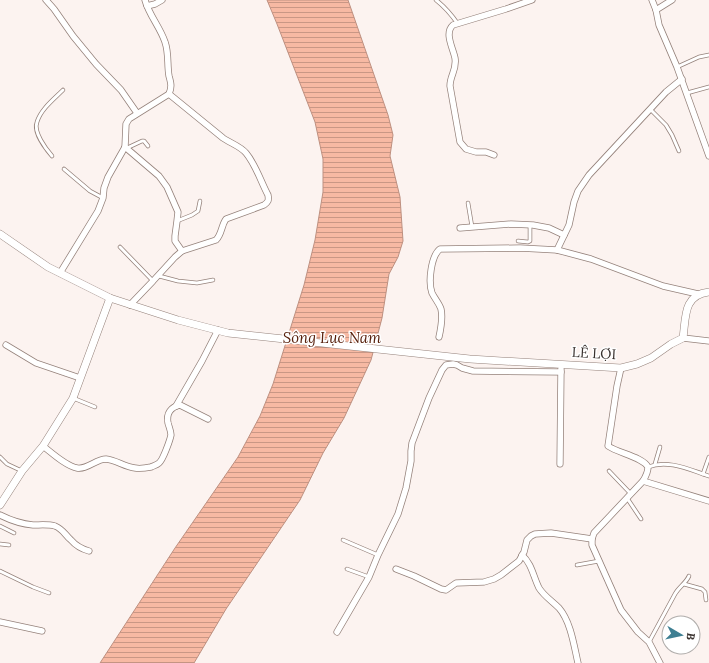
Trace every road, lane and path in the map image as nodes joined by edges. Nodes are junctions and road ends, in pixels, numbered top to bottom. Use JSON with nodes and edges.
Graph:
{"nodes":[{"id":1,"x":46,"y":0,"type":"edge"},
{"id":2,"x":145,"y":0,"type":"edge"},
{"id":3,"x":162,"y":0,"type":"edge"},
{"id":4,"x":436,"y":0,"type":"edge"},
{"id":5,"x":532,"y":0,"type":"edge"},
{"id":6,"x":652,"y":0,"type":"edge"},
{"id":7,"x":672,"y":0,"type":"edge"},
{"id":8,"x":146,"y":6,"type":"junction"},
{"id":9,"x":656,"y":10,"type":"junction"},
{"id":10,"x":458,"y":24,"type":"junction"},
{"id":11,"x":709,"y":55,"type":"edge"},
{"id":12,"x":677,"y":67,"type":"junction"},
{"id":13,"x":682,"y":79,"type":"junction"},
{"id":14,"x":709,"y":88,"type":"edge"},
{"id":15,"x":63,"y":90,"type":"dead end"},
{"id":16,"x":687,"y":93,"type":"junction"},
{"id":17,"x":169,"y":94,"type":"junction"},
{"id":18,"x":650,"y":109,"type":"junction"},
{"id":19,"x":136,"y":113,"type":"junction"},
{"id":20,"x":148,"y":146,"type":"dead end"},
{"id":21,"x":126,"y":147,"type":"junction"},
{"id":22,"x":679,"y":151,"type":"dead end"},
{"id":23,"x":494,"y":155,"type":"dead end"},
{"id":24,"x":52,"y":156,"type":"dead end"},
{"id":25,"x":709,"y":156,"type":"edge"},
{"id":26,"x":64,"y":169,"type":"dead end"},
{"id":27,"x":103,"y":198,"type":"junction"},
{"id":28,"x":200,"y":201,"type":"dead end"},
{"id":29,"x":468,"y":203,"type":"dead end"},
{"id":30,"x":178,"y":221,"type":"junction"},
{"id":31,"x":530,"y":224,"type":"junction"},
{"id":32,"x":472,"y":227,"type":"junction"},
{"id":33,"x":460,"y":228,"type":"dead end"},
{"id":34,"x":0,"y":234,"type":"edge"},
{"id":35,"x":564,"y":235,"type":"junction"},
{"id":36,"x":518,"y":241,"type":"dead end"},
{"id":37,"x":120,"y":248,"type":"dead end"},
{"id":38,"x":558,"y":250,"type":"junction"},
{"id":39,"x":182,"y":251,"type":"junction"},
{"id":40,"x":60,"y":273,"type":"junction"},
{"id":41,"x":159,"y":276,"type":"junction"},
{"id":42,"x":213,"y":280,"type":"dead end"},
{"id":43,"x":154,"y":282,"type":"junction"},
{"id":44,"x":709,"y":292,"type":"edge"},
{"id":45,"x":698,"y":294,"type":"junction"},
{"id":46,"x":110,"y":298,"type":"junction"},
{"id":47,"x":130,"y":305,"type":"junction"},
{"id":48,"x":218,"y":330,"type":"junction"},
{"id":49,"x":440,"y":337,"type":"dead end"},
{"id":50,"x":683,"y":338,"type":"junction"},
{"id":51,"x":709,"y":341,"type":"edge"},
{"id":52,"x":6,"y":345,"type":"dead end"},
{"id":53,"x":561,"y":368,"type":"junction"},
{"id":54,"x":621,"y":368,"type":"junction"},
{"id":55,"x":80,"y":378,"type":"junction"},
{"id":56,"x":73,"y":398,"type":"junction"},
{"id":57,"x":176,"y":406,"type":"junction"},
{"id":58,"x":95,"y":407,"type":"dead end"},
{"id":59,"x":208,"y":419,"type":"dead end"},
{"id":60,"x":43,"y":446,"type":"junction"},
{"id":61,"x":660,"y":447,"type":"dead end"},
{"id":62,"x":0,"y":457,"type":"edge"},
{"id":63,"x":709,"y":457,"type":"edge"},
{"id":64,"x":560,"y":464,"type":"dead end"},
{"id":65,"x":655,"y":464,"type":"junction"},
{"id":66,"x":648,"y":466,"type":"junction"},
{"id":67,"x":22,"y":471,"type":"junction"},
{"id":68,"x":609,"y":471,"type":"dead end"},
{"id":69,"x":703,"y":474,"type":"junction"},
{"id":70,"x":709,"y":476,"type":"edge"},
{"id":71,"x":643,"y":481,"type":"junction"},
{"id":72,"x":629,"y":496,"type":"junction"},
{"id":73,"x":709,"y":501,"type":"edge"},
{"id":74,"x":0,"y":505,"type":"edge"},
{"id":75,"x":0,"y":515,"type":"edge"},
{"id":76,"x":641,"y":520,"type":"dead end"},
{"id":77,"x":0,"y":526,"type":"edge"},
{"id":78,"x":14,"y":533,"type":"dead end"},
{"id":79,"x":592,"y":539,"type":"junction"},
{"id":80,"x":343,"y":540,"type":"dead end"},
{"id":81,"x":0,"y":544,"type":"edge"},
{"id":82,"x":9,"y":546,"type":"dead end"},
{"id":83,"x":89,"y":551,"type":"dead end"},
{"id":84,"x":378,"y":555,"type":"junction"},
{"id":85,"x":522,"y":555,"type":"junction"},
{"id":86,"x":599,"y":561,"type":"junction"},
{"id":87,"x":577,"y":565,"type":"dead end"},
{"id":88,"x":347,"y":569,"type":"dead end"},
{"id":89,"x":396,"y":569,"type":"dead end"},
{"id":90,"x":0,"y":571,"type":"edge"},
{"id":91,"x":689,"y":576,"type":"dead end"},
{"id":92,"x":369,"y":577,"type":"junction"},
{"id":93,"x":684,"y":584,"type":"junction"},
{"id":94,"x":49,"y":593,"type":"dead end"},
{"id":95,"x":706,"y":600,"type":"dead end"},
{"id":96,"x":0,"y":622,"type":"edge"},
{"id":97,"x":42,"y":631,"type":"dead end"},
{"id":98,"x":338,"y":632,"type":"dead end"},
{"id":99,"x":649,"y":642,"type":"junction"},
{"id":100,"x":578,"y":663,"type":"edge"},
{"id":101,"x":660,"y":663,"type":"edge"}],
"edges":[{"from":1,"to":19,"type":"street"},
{"from":2,"to":8,"type":"street"},
{"from":3,"to":8,"type":"street"},
{"from":4,"to":10,"type":"lane"},
{"from":5,"to":10,"type":"street"},
{"from":6,"to":9,"type":"street"},
{"from":7,"to":9,"type":"street"},
{"from":8,"to":17,"type":"street"},
{"from":9,"to":12,"type":"street"},
{"from":10,"to":23,"type":"street"},
{"from":11,"to":12,"type":"lane"},
{"from":12,"to":13,"type":"street"},
{"from":13,"to":16,"type":"street"},
{"from":13,"to":18,"type":"street"},
{"from":14,"to":16,"type":"lane"},
{"from":15,"to":24,"type":"lane"},
{"from":16,"to":25,"type":"street"},
{"from":17,"to":19,"type":"street"},
{"from":17,"to":39,"type":"street"},
{"from":18,"to":22,"type":"lane"},
{"from":18,"to":35,"type":"street"},
{"from":19,"to":21,"type":"street"},
{"from":20,"to":21,"type":"lane"},
{"from":21,"to":27,"type":"street"},
{"from":21,"to":30,"type":"street"},
{"from":26,"to":27,"type":"lane"},
{"from":27,"to":40,"type":"street"},
{"from":28,"to":30,"type":"lane"},
{"from":29,"to":32,"type":"lane"},
{"from":30,"to":39,"type":"street"},
{"from":31,"to":32,"type":"street"},
{"from":31,"to":35,"type":"street"},
{"from":31,"to":36,"type":"lane"},
{"from":32,"to":33,"type":"street"},
{"from":34,"to":40,"type":"street","name":"LÊ LỢI"},
{"from":35,"to":38,"type":"street"},
{"from":37,"to":43,"type":"lane"},
{"from":38,"to":45,"type":"street"},
{"from":38,"to":49,"type":"street"},
{"from":39,"to":41,"type":"street"},
{"from":40,"to":46,"type":"street","name":"LÊ LỢI"},
{"from":41,"to":42,"type":"lane"},
{"from":41,"to":43,"type":"street"},
{"from":43,"to":47,"type":"street"},
{"from":44,"to":45,"type":"street"},
{"from":45,"to":50,"type":"street"},
{"from":46,"to":47,"type":"street","name":"LÊ LỢI"},
{"from":46,"to":55,"type":"street"},
{"from":47,"to":48,"type":"street","name":"LÊ LỢI"},
{"from":48,"to":53,"type":"street","name":"LÊ LỢI"},
{"from":48,"to":57,"type":"street"},
{"from":50,"to":51,"type":"street"},
{"from":50,"to":54,"type":"street","name":"LÊ LỢI"},
{"from":52,"to":55,"type":"street"},
{"from":53,"to":54,"type":"street","name":"LÊ LỢI"},
{"from":53,"to":64,"type":"street"},
{"from":53,"to":84,"type":"street"},
{"from":54,"to":66,"type":"street"},
{"from":55,"to":56,"type":"street"},
{"from":56,"to":58,"type":"lane"},
{"from":56,"to":60,"type":"street"},
{"from":57,"to":59,"type":"street"},
{"from":57,"to":60,"type":"street"},
{"from":60,"to":67,"type":"street"},
{"from":61,"to":65,"type":"lane"},
{"from":62,"to":67,"type":"lane"},
{"from":63,"to":69,"type":"lane"},
{"from":65,"to":66,"type":"lane"},
{"from":65,"to":69,"type":"lane"},
{"from":66,"to":71,"type":"street"},
{"from":67,"to":74,"type":"street"},
{"from":68,"to":72,"type":"lane"},
{"from":69,"to":70,"type":"lane"},
{"from":71,"to":72,"type":"street"},
{"from":71,"to":73,"type":"street"},
{"from":72,"to":76,"type":"lane"},
{"from":72,"to":79,"type":"street"},
{"from":75,"to":83,"type":"street"},
{"from":77,"to":78,"type":"lane"},
{"from":79,"to":85,"type":"street"},
{"from":79,"to":86,"type":"street"},
{"from":80,"to":84,"type":"lane"},
{"from":81,"to":82,"type":"lane"},
{"from":84,"to":92,"type":"street"},
{"from":85,"to":89,"type":"street"},
{"from":85,"to":100,"type":"street"},
{"from":86,"to":87,"type":"lane"},
{"from":86,"to":99,"type":"street"},
{"from":88,"to":92,"type":"lane"},
{"from":90,"to":94,"type":"lane"},
{"from":91,"to":93,"type":"lane"},
{"from":92,"to":98,"type":"street"},
{"from":93,"to":95,"type":"lane"},
{"from":93,"to":99,"type":"lane"},
{"from":96,"to":97,"type":"street"},
{"from":99,"to":101,"type":"street"}]}
